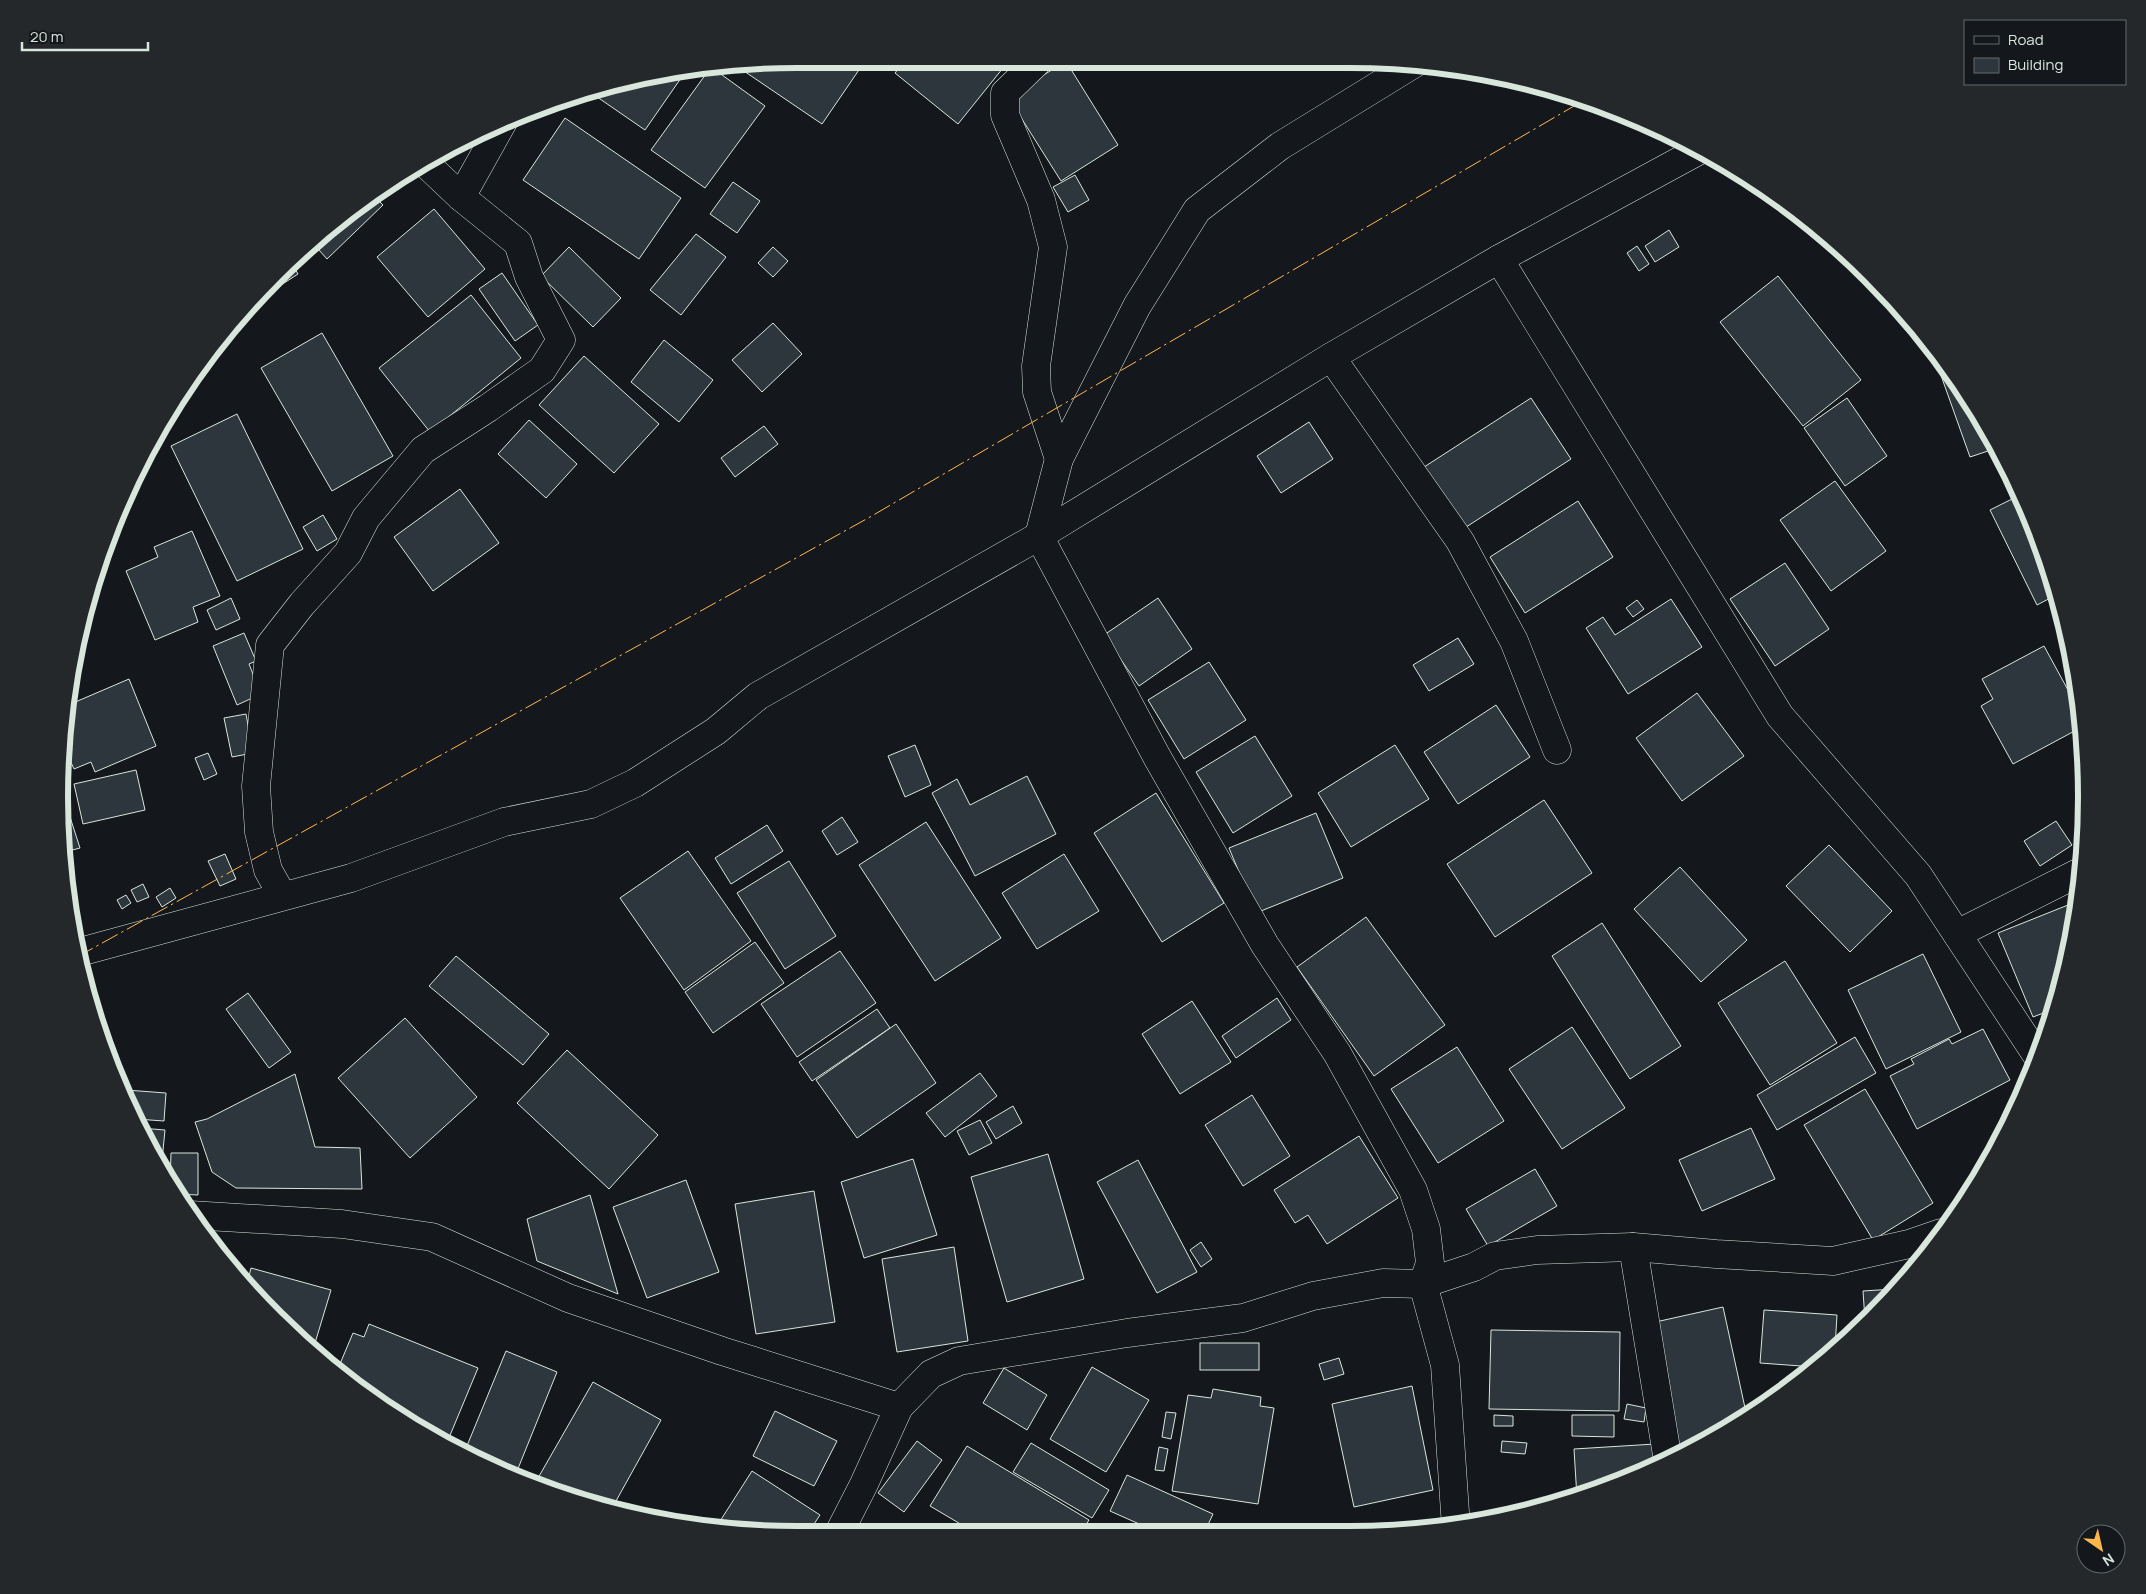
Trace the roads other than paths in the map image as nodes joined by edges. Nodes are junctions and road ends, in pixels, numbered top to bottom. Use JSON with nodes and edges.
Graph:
{"nodes":[{"id":1,"x":1031,"y":68,"type":"edge"},
{"id":2,"x":1403,"y":70,"type":"edge"},
{"id":3,"x":497,"y":132,"type":"edge"},
{"id":4,"x":1691,"y":153,"type":"edge"},
{"id":5,"x":429,"y":167,"type":"edge"},
{"id":6,"x":462,"y":197,"type":"junction"},
{"id":7,"x":1499,"y":259,"type":"junction"},
{"id":8,"x":1331,"y":357,"type":"junction"},
{"id":9,"x":1059,"y":459,"type":"junction"},
{"id":10,"x":1039,"y":536,"type":"junction"},
{"id":11,"x":1557,"y":750,"type":"dead end"},
{"id":12,"x":2074,"y":875,"type":"edge"},
{"id":13,"x":282,"y":895,"type":"junction"},
{"id":14,"x":1957,"y":934,"type":"junction"},
{"id":15,"x":84,"y":951,"type":"edge"},
{"id":16,"x":2033,"y":1049,"type":"edge"},
{"id":17,"x":200,"y":1216,"type":"edge"},
{"id":18,"x":1932,"y":1235,"type":"edge"},
{"id":19,"x":1632,"y":1247,"type":"junction"},
{"id":20,"x":1423,"y":1284,"type":"junction"},
{"id":21,"x":899,"y":1407,"type":"junction"},
{"id":22,"x":1667,"y":1453,"type":"edge"},
{"id":23,"x":1455,"y":1518,"type":"edge"},
{"id":24,"x":842,"y":1526,"type":"edge"}],
"edges":[{"from":1,"to":9,"type":"street"},
{"from":2,"to":9,"type":"street"},
{"from":3,"to":6,"type":"street"},
{"from":4,"to":7,"type":"street"},
{"from":5,"to":6,"type":"street"},
{"from":6,"to":13,"type":"street"},
{"from":7,"to":8,"type":"street"},
{"from":7,"to":14,"type":"street"},
{"from":8,"to":10,"type":"street"},
{"from":8,"to":11,"type":"street"},
{"from":9,"to":10,"type":"street"},
{"from":10,"to":13,"type":"street"},
{"from":10,"to":20,"type":"street"},
{"from":12,"to":14,"type":"street"},
{"from":13,"to":15,"type":"street"},
{"from":14,"to":16,"type":"street"},
{"from":17,"to":21,"type":"street"},
{"from":18,"to":19,"type":"street"},
{"from":19,"to":20,"type":"street"},
{"from":19,"to":22,"type":"street"},
{"from":20,"to":21,"type":"street"},
{"from":20,"to":23,"type":"street"},
{"from":21,"to":24,"type":"street"}]}
